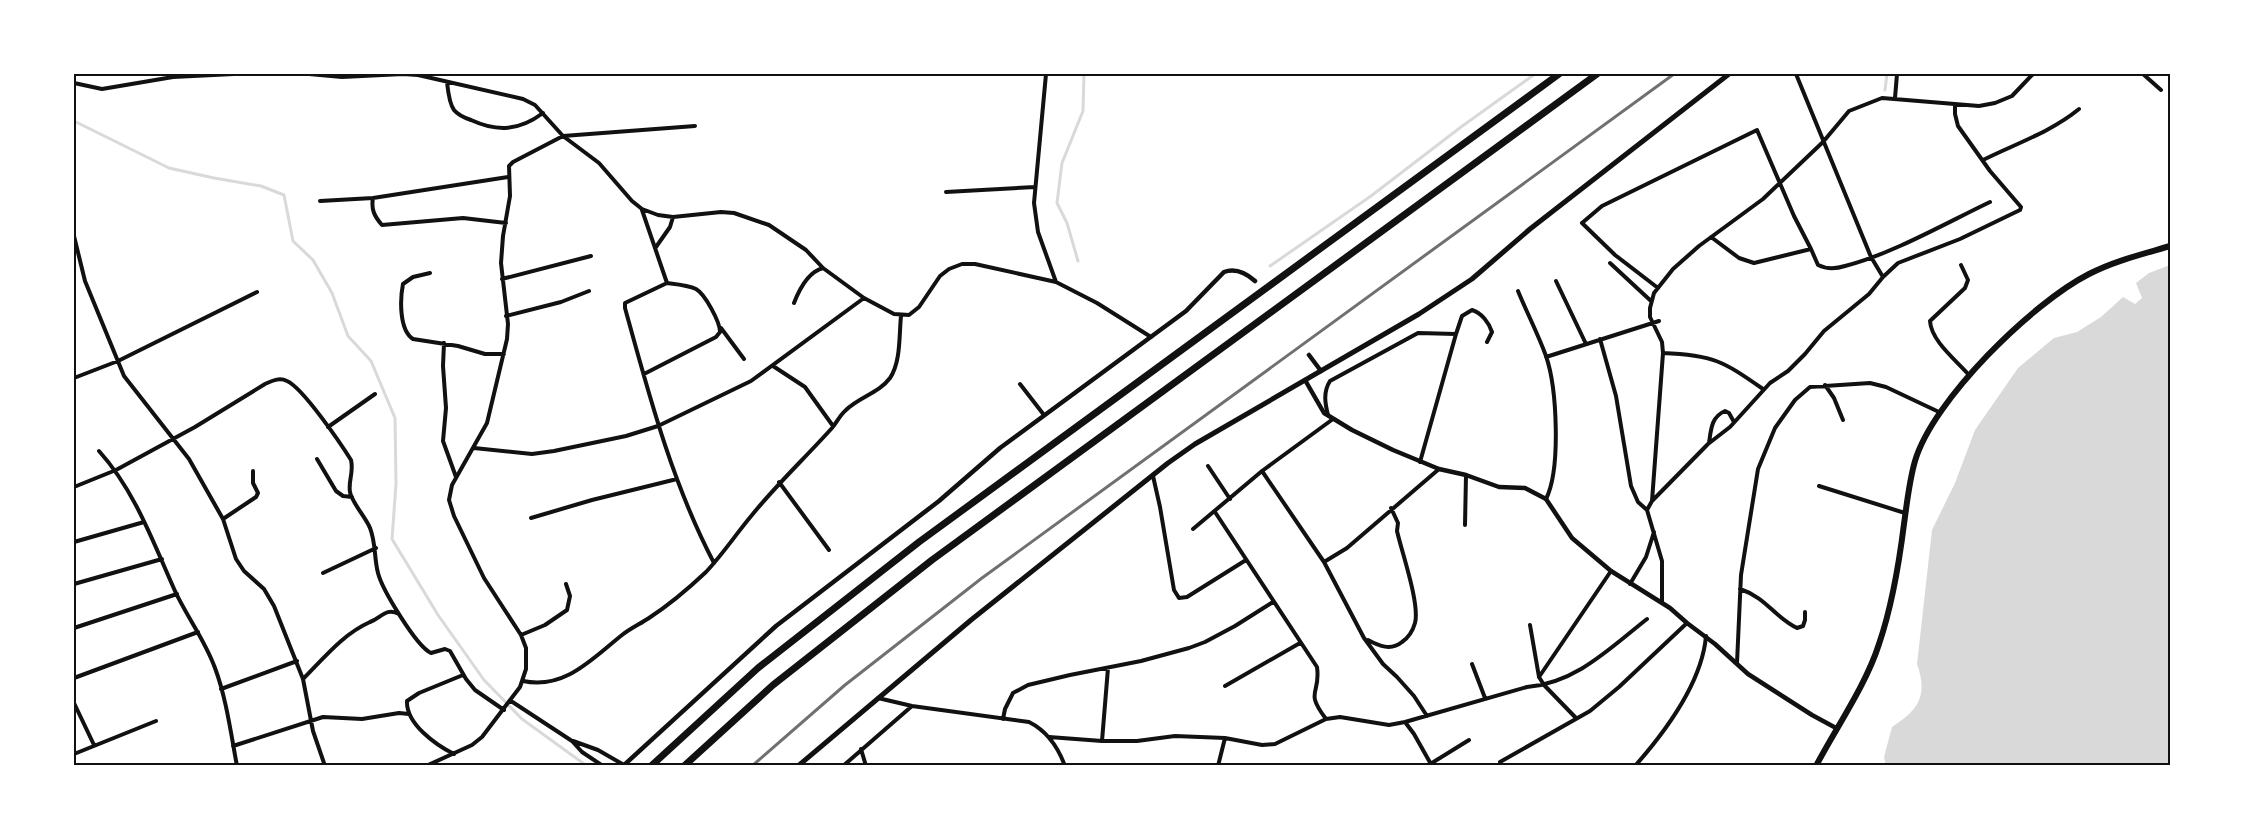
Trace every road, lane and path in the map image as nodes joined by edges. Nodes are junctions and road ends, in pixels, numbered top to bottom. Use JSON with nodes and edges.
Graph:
{"nodes":[{"id":1,"x":234,"y":74,"type":"edge"},
{"id":2,"x":309,"y":74,"type":"edge"},
{"id":3,"x":1046,"y":74,"type":"edge"},
{"id":4,"x":1559,"y":74,"type":"edge"},
{"id":5,"x":1597,"y":74,"type":"edge"},
{"id":6,"x":1729,"y":74,"type":"edge"},
{"id":7,"x":1796,"y":74,"type":"edge"},
{"id":8,"x":1897,"y":74,"type":"edge"},
{"id":9,"x":2033,"y":74,"type":"edge"},
{"id":10,"x":2143,"y":74,"type":"edge"},
{"id":11,"x":447,"y":82,"type":"junction"},
{"id":12,"x":74,"y":83,"type":"edge"},
{"id":13,"x":2161,"y":90,"type":"dead end"},
{"id":14,"x":1895,"y":98,"type":"junction"},
{"id":15,"x":1955,"y":104,"type":"junction"},
{"id":16,"x":2079,"y":109,"type":"dead end"},
{"id":17,"x":543,"y":113,"type":"junction"},
{"id":18,"x":695,"y":126,"type":"dead end"},
{"id":19,"x":563,"y":136,"type":"junction"},
{"id":20,"x":1823,"y":142,"type":"junction"},
{"id":21,"x":1983,"y":160,"type":"junction"},
{"id":22,"x":508,"y":177,"type":"junction"},
{"id":23,"x":1780,"y":183,"type":"junction"},
{"id":24,"x":1035,"y":187,"type":"junction"},
{"id":25,"x":946,"y":192,"type":"dead end"},
{"id":26,"x":373,"y":198,"type":"junction"},
{"id":27,"x":320,"y":201,"type":"dead end"},
{"id":28,"x":1990,"y":202,"type":"dead end"},
{"id":29,"x":642,"y":210,"type":"junction"},
{"id":30,"x":673,"y":217,"type":"junction"},
{"id":31,"x":506,"y":223,"type":"junction"},
{"id":32,"x":74,"y":236,"type":"edge"},
{"id":33,"x":1711,"y":237,"type":"junction"},
{"id":34,"x":2170,"y":246,"type":"edge"},
{"id":35,"x":656,"y":248,"type":"junction"},
{"id":36,"x":1811,"y":249,"type":"junction"},
{"id":37,"x":591,"y":256,"type":"dead end"},
{"id":38,"x":1871,"y":257,"type":"junction"},
{"id":39,"x":79,"y":259,"type":"junction"},
{"id":40,"x":74,"y":261,"type":"edge"},
{"id":41,"x":1610,"y":262,"type":"dead end"},
{"id":42,"x":1961,"y":265,"type":"dead end"},
{"id":43,"x":823,"y":268,"type":"junction"},
{"id":44,"x":430,"y":273,"type":"dead end"},
{"id":45,"x":1883,"y":277,"type":"junction"},
{"id":46,"x":502,"y":279,"type":"junction"},
{"id":47,"x":1255,"y":281,"type":"dead end"},
{"id":48,"x":1556,"y":281,"type":"dead end"},
{"id":49,"x":1056,"y":282,"type":"junction"},
{"id":50,"x":667,"y":284,"type":"junction"},
{"id":51,"x":1658,"y":288,"type":"junction"},
{"id":52,"x":589,"y":291,"type":"dead end"},
{"id":53,"x":1518,"y":291,"type":"dead end"},
{"id":54,"x":257,"y":292,"type":"dead end"},
{"id":55,"x":864,"y":298,"type":"junction"},
{"id":56,"x":1651,"y":301,"type":"junction"},
{"id":57,"x":794,"y":303,"type":"dead end"},
{"id":58,"x":506,"y":316,"type":"junction"},
{"id":59,"x":901,"y":316,"type":"junction"},
{"id":60,"x":1659,"y":321,"type":"dead end"},
{"id":61,"x":1653,"y":322,"type":"junction"},
{"id":62,"x":720,"y":327,"type":"junction"},
{"id":63,"x":1456,"y":334,"type":"junction"},
{"id":64,"x":1151,"y":337,"type":"junction"},
{"id":65,"x":1600,"y":339,"type":"junction"},
{"id":66,"x":1487,"y":342,"type":"dead end"},
{"id":67,"x":444,"y":343,"type":"junction"},
{"id":68,"x":1586,"y":344,"type":"junction"},
{"id":69,"x":1663,"y":352,"type":"junction"},
{"id":70,"x":504,"y":354,"type":"junction"},
{"id":71,"x":1309,"y":354,"type":"dead end"},
{"id":72,"x":1546,"y":357,"type":"junction"},
{"id":73,"x":744,"y":359,"type":"dead end"},
{"id":74,"x":118,"y":362,"type":"junction"},
{"id":75,"x":772,"y":366,"type":"junction"},
{"id":76,"x":1321,"y":371,"type":"junction"},
{"id":77,"x":644,"y":374,"type":"junction"},
{"id":78,"x":1969,"y":375,"type":"junction"},
{"id":79,"x":74,"y":378,"type":"edge"},
{"id":80,"x":1305,"y":380,"type":"junction"},
{"id":81,"x":1020,"y":384,"type":"dead end"},
{"id":82,"x":1826,"y":385,"type":"junction"},
{"id":83,"x":1763,"y":389,"type":"junction"},
{"id":84,"x":375,"y":394,"type":"dead end"},
{"id":85,"x":1939,"y":412,"type":"junction"},
{"id":86,"x":1044,"y":415,"type":"junction"},
{"id":87,"x":1330,"y":418,"type":"junction"},
{"id":88,"x":1843,"y":420,"type":"dead end"},
{"id":89,"x":1734,"y":422,"type":"junction"},
{"id":90,"x":658,"y":426,"type":"junction"},
{"id":91,"x":833,"y":426,"type":"junction"},
{"id":92,"x":328,"y":427,"type":"junction"},
{"id":93,"x":173,"y":439,"type":"junction"},
{"id":94,"x":1708,"y":444,"type":"junction"},
{"id":95,"x":474,"y":448,"type":"junction"},
{"id":96,"x":99,"y":451,"type":"dead end"},
{"id":97,"x":317,"y":459,"type":"dead end"},
{"id":98,"x":1420,"y":462,"type":"junction"},
{"id":99,"x":1208,"y":466,"type":"dead end"},
{"id":100,"x":1439,"y":469,"type":"junction"},
{"id":101,"x":116,"y":470,"type":"junction"},
{"id":102,"x":253,"y":471,"type":"dead end"},
{"id":103,"x":1262,"y":471,"type":"junction"},
{"id":104,"x":1152,"y":475,"type":"junction"},
{"id":105,"x":1466,"y":475,"type":"junction"},
{"id":106,"x":456,"y":478,"type":"junction"},
{"id":107,"x":677,"y":479,"type":"junction"},
{"id":108,"x":779,"y":482,"type":"junction"},
{"id":109,"x":1819,"y":486,"type":"dead end"},
{"id":110,"x":74,"y":487,"type":"edge"},
{"id":111,"x":352,"y":497,"type":"junction"},
{"id":112,"x":1230,"y":499,"type":"junction"},
{"id":113,"x":1546,"y":499,"type":"junction"},
{"id":114,"x":1652,"y":501,"type":"junction"},
{"id":115,"x":1391,"y":508,"type":"junction"},
{"id":116,"x":1647,"y":510,"type":"junction"},
{"id":117,"x":1215,"y":512,"type":"junction"},
{"id":118,"x":1905,"y":513,"type":"junction"},
{"id":119,"x":223,"y":519,"type":"junction"},
{"id":120,"x":531,"y":519,"type":"dead end"},
{"id":121,"x":144,"y":522,"type":"junction"},
{"id":122,"x":1465,"y":525,"type":"dead end"},
{"id":123,"x":1193,"y":529,"type":"dead end"},
{"id":124,"x":1654,"y":531,"type":"junction"},
{"id":125,"x":74,"y":542,"type":"edge"},
{"id":126,"x":376,"y":548,"type":"junction"},
{"id":127,"x":829,"y":550,"type":"dead end"},
{"id":128,"x":162,"y":559,"type":"junction"},
{"id":129,"x":1246,"y":561,"type":"junction"},
{"id":130,"x":1324,"y":562,"type":"junction"},
{"id":131,"x":714,"y":563,"type":"junction"},
{"id":132,"x":1611,"y":571,"type":"junction"},
{"id":133,"x":323,"y":573,"type":"dead end"},
{"id":134,"x":74,"y":584,"type":"edge"},
{"id":135,"x":566,"y":584,"type":"dead end"},
{"id":136,"x":1630,"y":584,"type":"junction"},
{"id":137,"x":1740,"y":590,"type":"junction"},
{"id":138,"x":177,"y":594,"type":"junction"},
{"id":139,"x":1273,"y":602,"type":"junction"},
{"id":140,"x":1662,"y":602,"type":"junction"},
{"id":141,"x":1805,"y":612,"type":"dead end"},
{"id":142,"x":400,"y":614,"type":"junction"},
{"id":143,"x":1647,"y":619,"type":"dead end"},
{"id":144,"x":1687,"y":623,"type":"junction"},
{"id":145,"x":1530,"y":625,"type":"dead end"},
{"id":146,"x":74,"y":628,"type":"edge"},
{"id":147,"x":198,"y":632,"type":"junction"},
{"id":148,"x":521,"y":635,"type":"junction"},
{"id":149,"x":1706,"y":636,"type":"junction"},
{"id":150,"x":1364,"y":638,"type":"junction"},
{"id":151,"x":1300,"y":643,"type":"junction"},
{"id":152,"x":297,"y":661,"type":"junction"},
{"id":153,"x":1472,"y":664,"type":"dead end"},
{"id":154,"x":1737,"y":664,"type":"junction"},
{"id":155,"x":1108,"y":668,"type":"junction"},
{"id":156,"x":463,"y":675,"type":"junction"},
{"id":157,"x":1539,"y":677,"type":"junction"},
{"id":158,"x":74,"y":678,"type":"edge"},
{"id":159,"x":303,"y":679,"type":"junction"},
{"id":160,"x":523,"y":681,"type":"junction"},
{"id":161,"x":1225,"y":686,"type":"dead end"},
{"id":162,"x":1544,"y":686,"type":"junction"},
{"id":163,"x":221,"y":689,"type":"junction"},
{"id":164,"x":877,"y":698,"type":"junction"},
{"id":165,"x":1485,"y":698,"type":"junction"},
{"id":166,"x":511,"y":701,"type":"junction"},
{"id":167,"x":74,"y":703,"type":"edge"},
{"id":168,"x":912,"y":706,"type":"junction"},
{"id":169,"x":504,"y":710,"type":"junction"},
{"id":170,"x":409,"y":714,"type":"junction"},
{"id":171,"x":1427,"y":716,"type":"junction"},
{"id":172,"x":1576,"y":718,"type":"junction"},
{"id":173,"x":1003,"y":719,"type":"junction"},
{"id":174,"x":1326,"y":719,"type":"junction"},
{"id":175,"x":311,"y":720,"type":"junction"},
{"id":176,"x":156,"y":721,"type":"dead end"},
{"id":177,"x":1405,"y":722,"type":"junction"},
{"id":178,"x":1836,"y":728,"type":"junction"},
{"id":179,"x":1049,"y":737,"type":"junction"},
{"id":180,"x":1225,"y":738,"type":"junction"},
{"id":181,"x":1468,"y":740,"type":"dead end"},
{"id":182,"x":572,"y":741,"type":"junction"},
{"id":183,"x":1102,"y":741,"type":"junction"},
{"id":184,"x":94,"y":746,"type":"junction"},
{"id":185,"x":233,"y":746,"type":"junction"},
{"id":186,"x":861,"y":749,"type":"junction"},
{"id":187,"x":74,"y":754,"type":"edge"},
{"id":188,"x":454,"y":754,"type":"junction"},
{"id":189,"x":1500,"y":762,"type":"dead end"},
{"id":190,"x":1430,"y":764,"type":"edge"},
{"id":191,"x":237,"y":765,"type":"edge"},
{"id":192,"x":325,"y":765,"type":"edge"},
{"id":193,"x":426,"y":765,"type":"edge"},
{"id":194,"x":603,"y":765,"type":"edge"},
{"id":195,"x":624,"y":765,"type":"edge"},
{"id":196,"x":651,"y":765,"type":"edge"},
{"id":197,"x":684,"y":765,"type":"edge"},
{"id":198,"x":798,"y":765,"type":"edge"},
{"id":199,"x":843,"y":765,"type":"edge"},
{"id":200,"x":866,"y":765,"type":"edge"},
{"id":201,"x":1065,"y":765,"type":"edge"},
{"id":202,"x":1218,"y":765,"type":"edge"},
{"id":203,"x":1635,"y":765,"type":"edge"},
{"id":204,"x":1816,"y":765,"type":"edge"}],
"edges":[{"from":1,"to":12,"type":"street"},
{"from":2,"to":11,"type":"street"},
{"from":3,"to":24,"type":"street"},
{"from":4,"to":196,"type":"highway"},
{"from":5,"to":197,"type":"highway"},
{"from":6,"to":76,"type":"main road"},
{"from":7,"to":20,"type":"street"},
{"from":8,"to":14,"type":"street"},
{"from":9,"to":15,"type":"street"},
{"from":10,"to":13,"type":"street"},
{"from":11,"to":17,"type":"street"},
{"from":11,"to":17,"type":"street"},
{"from":14,"to":15,"type":"street"},
{"from":14,"to":20,"type":"street"},
{"from":15,"to":21,"type":"street"},
{"from":16,"to":21,"type":"street"},
{"from":17,"to":19,"type":"street"},
{"from":18,"to":19,"type":"street"},
{"from":19,"to":22,"type":"street"},
{"from":19,"to":29,"type":"street"},
{"from":20,"to":23,"type":"street"},
{"from":20,"to":38,"type":"street"},
{"from":21,"to":45,"type":"street"},
{"from":22,"to":26,"type":"street"},
{"from":22,"to":31,"type":"street"},
{"from":23,"to":33,"type":"street"},
{"from":23,"to":36,"type":"street"},
{"from":23,"to":51,"type":"street"},
{"from":24,"to":25,"type":"street"},
{"from":24,"to":49,"type":"street"},
{"from":26,"to":27,"type":"street"},
{"from":26,"to":31,"type":"street"},
{"from":28,"to":38,"type":"street"},
{"from":29,"to":30,"type":"street"},
{"from":29,"to":35,"type":"street"},
{"from":30,"to":35,"type":"street"},
{"from":30,"to":43,"type":"street"},
{"from":31,"to":46,"type":"street"},
{"from":32,"to":39,"type":"street"},
{"from":33,"to":36,"type":"street"},
{"from":33,"to":51,"type":"street"},
{"from":34,"to":78,"type":"main road"},
{"from":35,"to":50,"type":"street"},
{"from":36,"to":38,"type":"street"},
{"from":37,"to":46,"type":"street"},
{"from":38,"to":45,"type":"street"},
{"from":39,"to":40,"type":"street"},
{"from":39,"to":74,"type":"street"},
{"from":41,"to":56,"type":"street"},
{"from":42,"to":78,"type":"street"},
{"from":43,"to":55,"type":"street"},
{"from":43,"to":57,"type":"street"},
{"from":44,"to":67,"type":"street"},
{"from":45,"to":83,"type":"street"},
{"from":46,"to":58,"type":"street"},
{"from":47,"to":64,"type":"street"},
{"from":48,"to":68,"type":"street"},
{"from":49,"to":59,"type":"street"},
{"from":49,"to":64,"type":"street"},
{"from":50,"to":62,"type":"street"},
{"from":50,"to":77,"type":"street"},
{"from":51,"to":56,"type":"street"},
{"from":52,"to":58,"type":"street"},
{"from":53,"to":72,"type":"street"},
{"from":54,"to":74,"type":"street"},
{"from":55,"to":59,"type":"street"},
{"from":55,"to":75,"type":"street"},
{"from":56,"to":61,"type":"street"},
{"from":58,"to":70,"type":"street"},
{"from":59,"to":91,"type":"street"},
{"from":60,"to":61,"type":"street"},
{"from":61,"to":65,"type":"street"},
{"from":61,"to":69,"type":"street"},
{"from":62,"to":73,"type":"street"},
{"from":62,"to":77,"type":"street"},
{"from":63,"to":66,"type":"street"},
{"from":63,"to":87,"type":"street"},
{"from":63,"to":98,"type":"street"},
{"from":64,"to":86,"type":"street"},
{"from":65,"to":68,"type":"street"},
{"from":65,"to":116,"type":"street"},
{"from":67,"to":70,"type":"street"},
{"from":67,"to":106,"type":"street"},
{"from":68,"to":72,"type":"street"},
{"from":69,"to":83,"type":"street"},
{"from":69,"to":114,"type":"street"},
{"from":70,"to":95,"type":"street"},
{"from":71,"to":76,"type":"street"},
{"from":72,"to":113,"type":"street"},
{"from":74,"to":79,"type":"street"},
{"from":74,"to":93,"type":"street"},
{"from":75,"to":90,"type":"street"},
{"from":75,"to":91,"type":"street"},
{"from":76,"to":80,"type":"main road"},
{"from":77,"to":90,"type":"street"},
{"from":78,"to":85,"type":"main road"},
{"from":80,"to":87,"type":"street"},
{"from":80,"to":104,"type":"main road"},
{"from":81,"to":86,"type":"street"},
{"from":82,"to":85,"type":"street"},
{"from":82,"to":88,"type":"street"},
{"from":82,"to":137,"type":"street"},
{"from":83,"to":89,"type":"street"},
{"from":84,"to":92,"type":"street"},
{"from":85,"to":118,"type":"main road"},
{"from":86,"to":195,"type":"street"},
{"from":87,"to":98,"type":"street"},
{"from":87,"to":103,"type":"street"},
{"from":89,"to":94,"type":"street"},
{"from":89,"to":94,"type":"street"},
{"from":90,"to":95,"type":"street"},
{"from":90,"to":107,"type":"street"},
{"from":91,"to":108,"type":"street"},
{"from":92,"to":93,"type":"street"},
{"from":92,"to":111,"type":"street"},
{"from":93,"to":101,"type":"street"},
{"from":93,"to":119,"type":"street"},
{"from":94,"to":114,"type":"street"},
{"from":95,"to":106,"type":"street"},
{"from":96,"to":101,"type":"street"},
{"from":97,"to":111,"type":"street"},
{"from":98,"to":100,"type":"street"},
{"from":99,"to":112,"type":"street"},
{"from":100,"to":105,"type":"street"},
{"from":100,"to":115,"type":"street"},
{"from":101,"to":110,"type":"street"},
{"from":101,"to":121,"type":"street"},
{"from":102,"to":119,"type":"street"},
{"from":103,"to":112,"type":"street"},
{"from":103,"to":130,"type":"street"},
{"from":104,"to":129,"type":"street"},
{"from":104,"to":164,"type":"main road"},
{"from":105,"to":113,"type":"street"},
{"from":105,"to":122,"type":"street"},
{"from":106,"to":148,"type":"street"},
{"from":107,"to":120,"type":"street"},
{"from":107,"to":131,"type":"street"},
{"from":108,"to":127,"type":"street"},
{"from":108,"to":131,"type":"street"},
{"from":109,"to":118,"type":"street"},
{"from":111,"to":126,"type":"street"},
{"from":112,"to":117,"type":"street"},
{"from":113,"to":132,"type":"street"},
{"from":114,"to":116,"type":"street"},
{"from":115,"to":130,"type":"street"},
{"from":115,"to":150,"type":"street"},
{"from":116,"to":124,"type":"street"},
{"from":117,"to":123,"type":"street"},
{"from":117,"to":129,"type":"street"},
{"from":118,"to":178,"type":"main road"},
{"from":119,"to":152,"type":"street"},
{"from":121,"to":125,"type":"street"},
{"from":121,"to":128,"type":"street"},
{"from":124,"to":136,"type":"street"},
{"from":124,"to":140,"type":"street"},
{"from":126,"to":133,"type":"street"},
{"from":126,"to":142,"type":"street"},
{"from":128,"to":134,"type":"street"},
{"from":128,"to":138,"type":"street"},
{"from":129,"to":139,"type":"street"},
{"from":130,"to":150,"type":"street"},
{"from":131,"to":160,"type":"street"},
{"from":132,"to":136,"type":"street"},
{"from":132,"to":157,"type":"street"},
{"from":135,"to":148,"type":"street"},
{"from":136,"to":140,"type":"street"},
{"from":137,"to":141,"type":"street"},
{"from":137,"to":154,"type":"street"},
{"from":138,"to":146,"type":"street"},
{"from":138,"to":147,"type":"street"},
{"from":139,"to":151,"type":"street"},
{"from":139,"to":155,"type":"street"},
{"from":140,"to":144,"type":"street"},
{"from":142,"to":156,"type":"street"},
{"from":142,"to":159,"type":"street"},
{"from":143,"to":162,"type":"street"},
{"from":144,"to":149,"type":"street"},
{"from":144,"to":172,"type":"street"},
{"from":145,"to":157,"type":"street"},
{"from":147,"to":158,"type":"street"},
{"from":147,"to":163,"type":"street"},
{"from":148,"to":160,"type":"street"},
{"from":149,"to":154,"type":"street"},
{"from":149,"to":203,"type":"street"},
{"from":150,"to":171,"type":"street"},
{"from":151,"to":161,"type":"street"},
{"from":151,"to":174,"type":"street"},
{"from":152,"to":159,"type":"street"},
{"from":152,"to":163,"type":"street"},
{"from":153,"to":165,"type":"street"},
{"from":154,"to":178,"type":"street"},
{"from":155,"to":173,"type":"street"},
{"from":155,"to":183,"type":"street"},
{"from":156,"to":169,"type":"street"},
{"from":156,"to":170,"type":"street"},
{"from":157,"to":162,"type":"street"},
{"from":159,"to":175,"type":"street"},
{"from":160,"to":166,"type":"street"},
{"from":162,"to":165,"type":"street"},
{"from":162,"to":172,"type":"street"},
{"from":163,"to":185,"type":"street"},
{"from":164,"to":168,"type":"street"},
{"from":164,"to":198,"type":"main road"},
{"from":165,"to":171,"type":"street"},
{"from":166,"to":169,"type":"street"},
{"from":166,"to":182,"type":"street"},
{"from":167,"to":184,"type":"street"},
{"from":168,"to":173,"type":"street"},
{"from":168,"to":186,"type":"street"},
{"from":169,"to":188,"type":"street"},
{"from":170,"to":175,"type":"street"},
{"from":170,"to":188,"type":"street"},
{"from":171,"to":177,"type":"street"},
{"from":172,"to":189,"type":"street"},
{"from":173,"to":179,"type":"street"},
{"from":174,"to":177,"type":"street"},
{"from":174,"to":180,"type":"street"},
{"from":175,"to":185,"type":"street"},
{"from":175,"to":192,"type":"street"},
{"from":176,"to":184,"type":"street"},
{"from":177,"to":190,"type":"street"},
{"from":178,"to":204,"type":"main road"},
{"from":179,"to":183,"type":"street"},
{"from":179,"to":201,"type":"street"},
{"from":180,"to":183,"type":"street"},
{"from":180,"to":202,"type":"street"},
{"from":181,"to":190,"type":"street"},
{"from":182,"to":194,"type":"street"},
{"from":182,"to":195,"type":"street"},
{"from":184,"to":187,"type":"street"},
{"from":185,"to":191,"type":"street"},
{"from":186,"to":199,"type":"street"},
{"from":186,"to":200,"type":"street"},
{"from":188,"to":193,"type":"street"}]}
